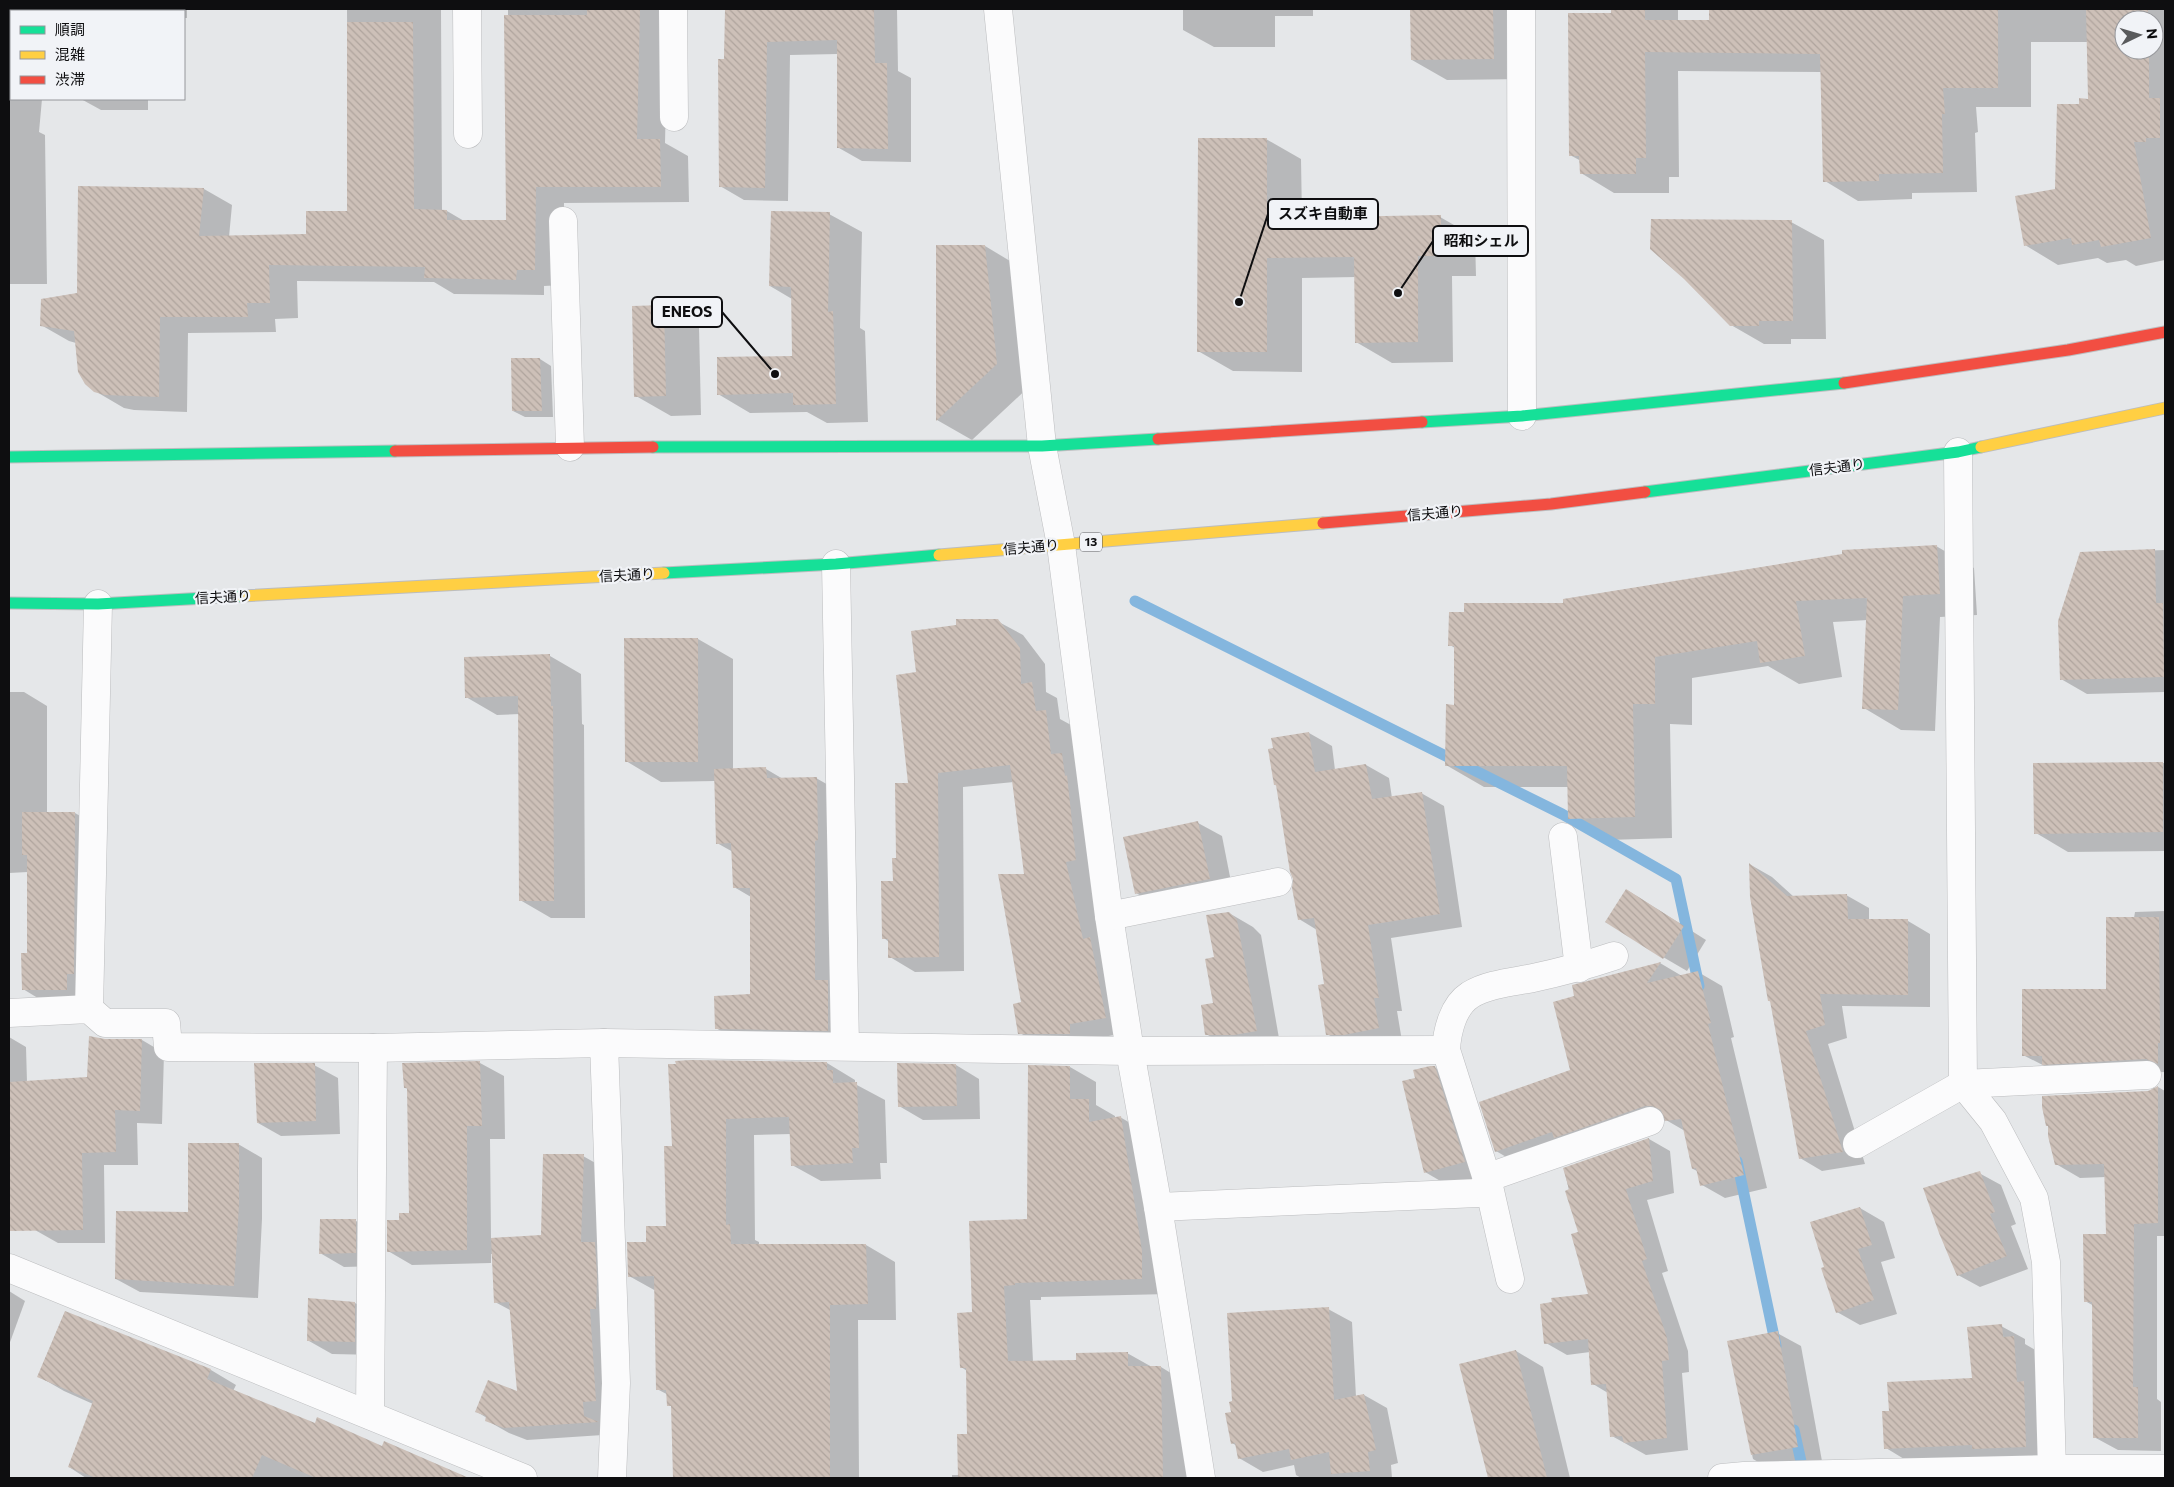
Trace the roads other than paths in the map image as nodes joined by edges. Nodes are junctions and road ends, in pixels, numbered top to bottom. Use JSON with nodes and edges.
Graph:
{"nodes":[{"id":1,"x":467,"y":9,"type":"edge"},
{"id":2,"x":673,"y":9,"type":"edge"},
{"id":3,"x":998,"y":9,"type":"edge"},
{"id":4,"x":1521,"y":9,"type":"edge"},
{"id":5,"x":674,"y":117,"type":"dead end"},
{"id":6,"x":468,"y":134,"type":"dead end"},
{"id":7,"x":563,"y":222,"type":"dead end"},
{"id":8,"x":2165,"y":332,"type":"edge"},
{"id":9,"x":2165,"y":408,"type":"edge"},
{"id":10,"x":1522,"y":416,"type":"junction"},
{"id":11,"x":1042,"y":446,"type":"junction"},
{"id":12,"x":570,"y":447,"type":"junction"},
{"id":13,"x":1958,"y":452,"type":"junction"},
{"id":14,"x":9,"y":457,"type":"edge"},
{"id":15,"x":1061,"y":544,"type":"junction"},
{"id":16,"x":836,"y":564,"type":"junction"},
{"id":17,"x":9,"y":603,"type":"edge"},
{"id":18,"x":98,"y":604,"type":"junction"},
{"id":19,"x":1563,"y":837,"type":"dead end"},
{"id":20,"x":1278,"y":882,"type":"dead end"},
{"id":21,"x":1109,"y":916,"type":"junction"},
{"id":22,"x":1614,"y":956,"type":"dead end"},
{"id":23,"x":1579,"y":968,"type":"junction"},
{"id":24,"x":89,"y":1009,"type":"junction"},
{"id":25,"x":9,"y":1012,"type":"edge"},
{"id":26,"x":604,"y":1042,"type":"junction"},
{"id":27,"x":845,"y":1046,"type":"junction"},
{"id":28,"x":373,"y":1048,"type":"junction"},
{"id":29,"x":1446,"y":1050,"type":"junction"},
{"id":30,"x":1130,"y":1051,"type":"junction"},
{"id":31,"x":2147,"y":1075,"type":"dead end"},
{"id":32,"x":1963,"y":1084,"type":"junction"},
{"id":33,"x":1650,"y":1121,"type":"dead end"},
{"id":34,"x":1857,"y":1144,"type":"dead end"},
{"id":35,"x":1488,"y":1182,"type":"junction"},
{"id":36,"x":1158,"y":1207,"type":"junction"},
{"id":37,"x":9,"y":1268,"type":"edge"},
{"id":38,"x":1510,"y":1279,"type":"dead end"},
{"id":39,"x":370,"y":1415,"type":"junction"},
{"id":40,"x":2052,"y":1469,"type":"junction"},
{"id":41,"x":2165,"y":1469,"type":"edge"},
{"id":42,"x":523,"y":1478,"type":"edge"},
{"id":43,"x":612,"y":1478,"type":"edge"},
{"id":44,"x":1201,"y":1478,"type":"edge"},
{"id":45,"x":1722,"y":1478,"type":"edge"}],
"edges":[{"from":1,"to":6,"type":"street"},
{"from":2,"to":5,"type":"street"},
{"from":3,"to":11,"type":"street"},
{"from":4,"to":10,"type":"street"},
{"from":7,"to":12,"type":"street"},
{"from":8,"to":10,"type":"highway"},
{"from":9,"to":13,"type":"highway","name":"信夫通り","number":"13"},
{"from":10,"to":11,"type":"highway"},
{"from":11,"to":12,"type":"highway"},
{"from":11,"to":15,"type":"street"},
{"from":12,"to":14,"type":"highway"},
{"from":13,"to":15,"type":"highway","name":"信夫通り","number":"13"},
{"from":13,"to":32,"type":"street"},
{"from":15,"to":16,"type":"highway","name":"信夫通り","number":"13"},
{"from":15,"to":21,"type":"street"},
{"from":16,"to":18,"type":"highway","name":"信夫通り","number":"13"},
{"from":16,"to":27,"type":"street"},
{"from":17,"to":18,"type":"highway","name":"信夫通り","number":"13"},
{"from":18,"to":24,"type":"street"},
{"from":19,"to":23,"type":"street"},
{"from":20,"to":21,"type":"street"},
{"from":21,"to":30,"type":"street"},
{"from":22,"to":23,"type":"street"},
{"from":23,"to":29,"type":"street"},
{"from":24,"to":25,"type":"street"},
{"from":24,"to":28,"type":"street"},
{"from":26,"to":27,"type":"street"},
{"from":26,"to":28,"type":"street"},
{"from":26,"to":43,"type":"street"},
{"from":27,"to":30,"type":"street"},
{"from":28,"to":39,"type":"street"},
{"from":29,"to":30,"type":"street"},
{"from":29,"to":35,"type":"street"},
{"from":30,"to":36,"type":"street"},
{"from":31,"to":32,"type":"street"},
{"from":32,"to":34,"type":"street"},
{"from":32,"to":40,"type":"street"},
{"from":33,"to":35,"type":"street"},
{"from":35,"to":36,"type":"street"},
{"from":35,"to":38,"type":"street"},
{"from":36,"to":44,"type":"street"},
{"from":37,"to":39,"type":"street"},
{"from":39,"to":42,"type":"street"},
{"from":40,"to":41,"type":"street"},
{"from":40,"to":45,"type":"street"}]}
